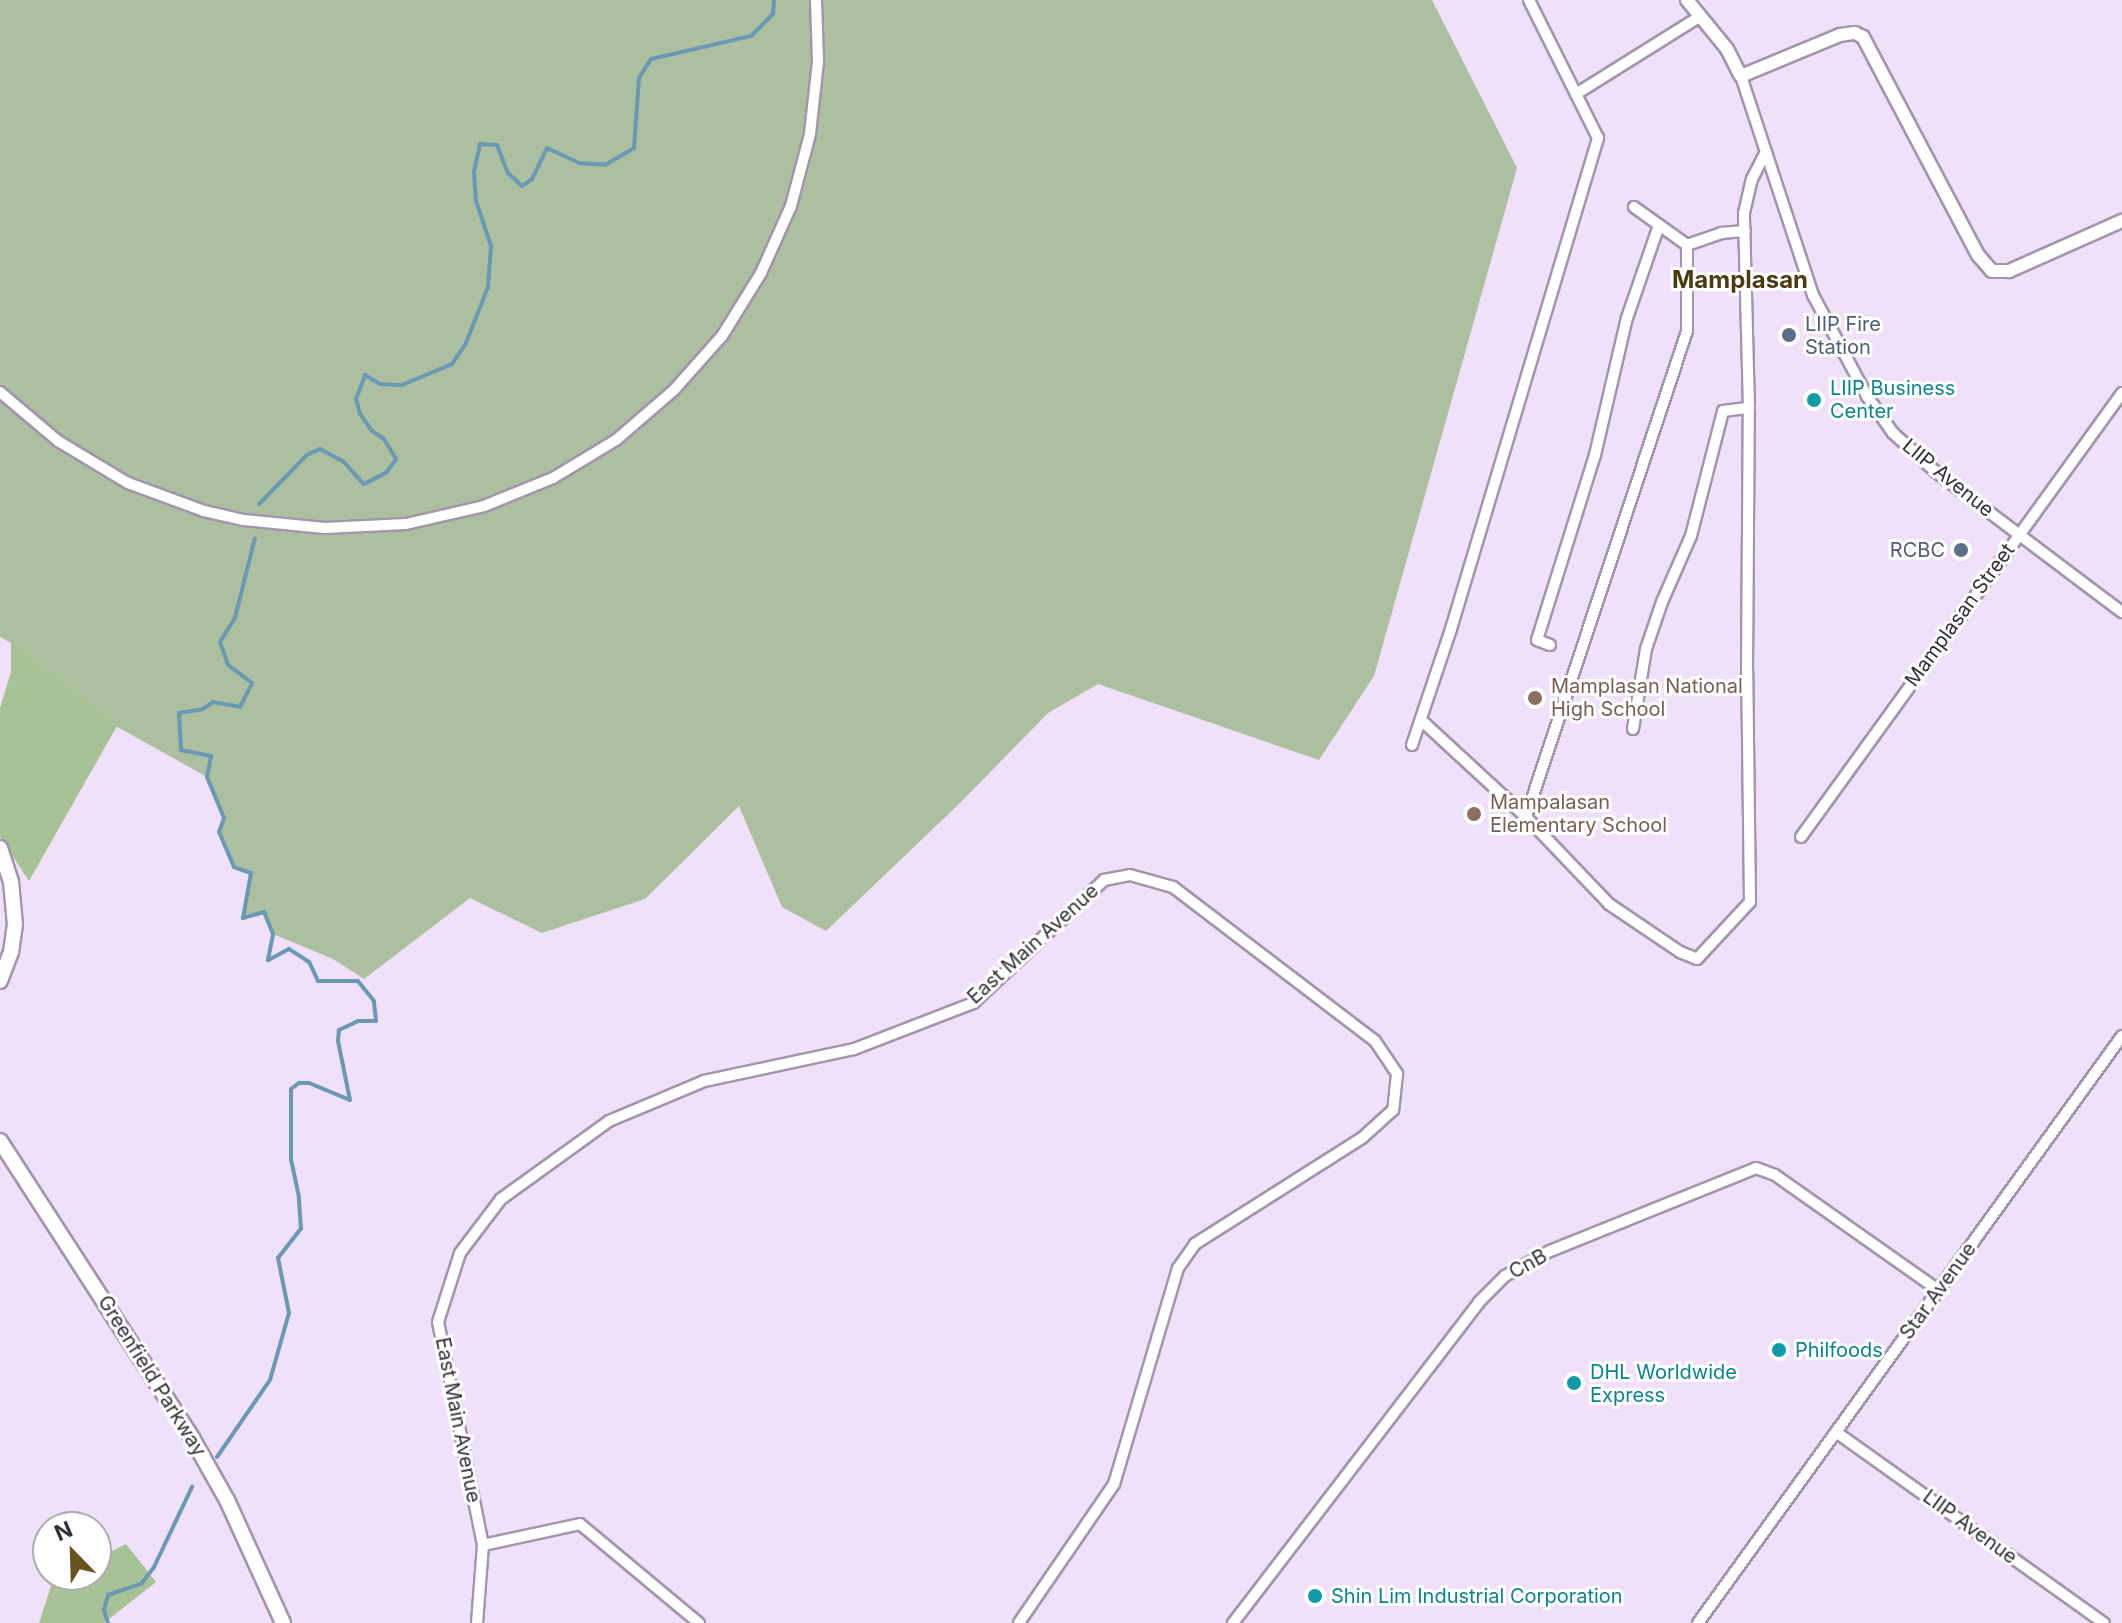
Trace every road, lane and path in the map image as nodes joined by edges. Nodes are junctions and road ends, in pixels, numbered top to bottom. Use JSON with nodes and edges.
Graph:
{"nodes":[{"id":1,"x":816,"y":0,"type":"edge"},
{"id":2,"x":1529,"y":0,"type":"edge"},
{"id":3,"x":1687,"y":0,"type":"edge"},
{"id":4,"x":1701,"y":16,"type":"junction"},
{"id":5,"x":1741,"y":76,"type":"junction"},
{"id":6,"x":1576,"y":94,"type":"junction"},
{"id":7,"x":1765,"y":153,"type":"junction"},
{"id":8,"x":1634,"y":207,"type":"dead end"},
{"id":9,"x":2122,"y":221,"type":"edge"},
{"id":10,"x":1659,"y":225,"type":"junction"},
{"id":11,"x":1745,"y":231,"type":"junction"},
{"id":12,"x":1687,"y":245,"type":"junction"},
{"id":13,"x":0,"y":392,"type":"edge"},
{"id":14,"x":2122,"y":393,"type":"edge"},
{"id":15,"x":1749,"y":408,"type":"junction"},
{"id":16,"x":2018,"y":534,"type":"junction"},
{"id":17,"x":2122,"y":612,"type":"edge"},
{"id":18,"x":1550,"y":645,"type":"dead end"},
{"id":19,"x":1421,"y":720,"type":"junction"},
{"id":20,"x":1633,"y":729,"type":"dead end"},
{"id":21,"x":1412,"y":745,"type":"dead end"},
{"id":22,"x":1526,"y":817,"type":"junction"},
{"id":23,"x":1801,"y":837,"type":"dead end"},
{"id":24,"x":0,"y":848,"type":"edge"},
{"id":25,"x":0,"y":981,"type":"edge"},
{"id":26,"x":2122,"y":1036,"type":"edge"},
{"id":27,"x":0,"y":1141,"type":"edge"},
{"id":28,"x":1938,"y":1290,"type":"junction"},
{"id":29,"x":1836,"y":1432,"type":"junction"},
{"id":30,"x":483,"y":1545,"type":"junction"},
{"id":31,"x":283,"y":1623,"type":"edge"},
{"id":32,"x":477,"y":1623,"type":"edge"},
{"id":33,"x":699,"y":1623,"type":"edge"},
{"id":34,"x":1019,"y":1623,"type":"edge"},
{"id":35,"x":1233,"y":1623,"type":"edge"},
{"id":36,"x":1698,"y":1623,"type":"edge"},
{"id":37,"x":2104,"y":1623,"type":"edge"}],
"edges":[{"from":1,"to":13,"type":"street"},
{"from":2,"to":6,"type":"street"},
{"from":3,"to":4,"type":"street","name":"LIIP Avenue"},
{"from":4,"to":5,"type":"street","name":"LIIP Avenue"},
{"from":4,"to":6,"type":"street"},
{"from":5,"to":7,"type":"street","name":"LIIP Avenue"},
{"from":5,"to":9,"type":"street"},
{"from":6,"to":19,"type":"street"},
{"from":7,"to":11,"type":"street"},
{"from":7,"to":16,"type":"street","name":"LIIP Avenue"},
{"from":8,"to":10,"type":"street"},
{"from":10,"to":12,"type":"street"},
{"from":10,"to":18,"type":"street"},
{"from":11,"to":12,"type":"street"},
{"from":11,"to":15,"type":"street"},
{"from":12,"to":22,"type":"street"},
{"from":14,"to":16,"type":"street","name":"Mamplasan Street"},
{"from":15,"to":20,"type":"street"},
{"from":15,"to":22,"type":"street"},
{"from":16,"to":17,"type":"street","name":"LIIP Avenue"},
{"from":16,"to":23,"type":"street","name":"Mamplasan Street"},
{"from":19,"to":21,"type":"street"},
{"from":19,"to":22,"type":"street"},
{"from":24,"to":25,"type":"main road"},
{"from":26,"to":28,"type":"street","name":"Star Avenue"},
{"from":27,"to":31,"type":"main road","name":"Greenfield Parkway"},
{"from":28,"to":29,"type":"street","name":"Star Avenue"},
{"from":28,"to":35,"type":"street","name":"CnB"},
{"from":29,"to":36,"type":"street","name":"Star Avenue"},
{"from":29,"to":37,"type":"street","name":"LIIP Avenue"},
{"from":30,"to":32,"type":"street","name":"East Main Avenue"},
{"from":30,"to":33,"type":"street"},
{"from":30,"to":34,"type":"street","name":"East Main Avenue"}]}
